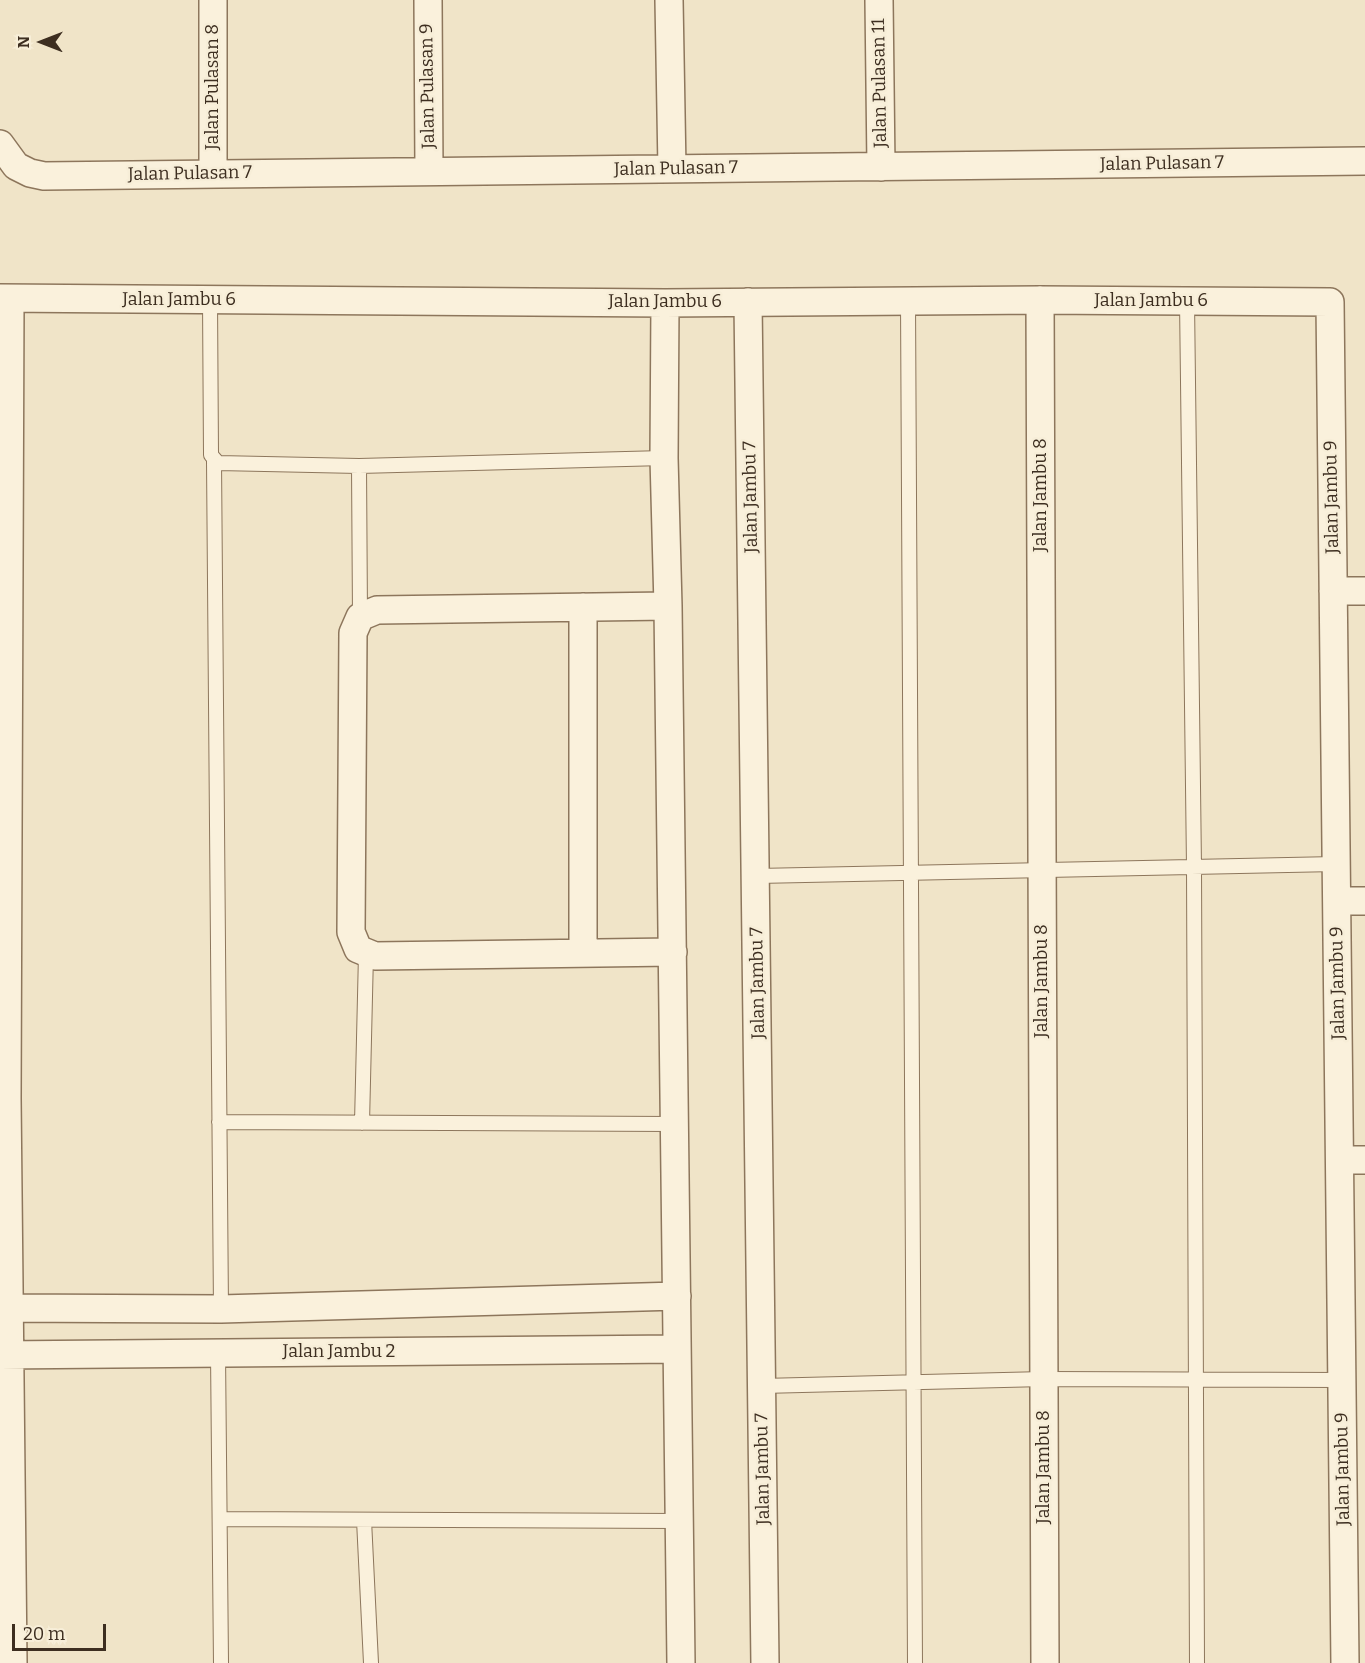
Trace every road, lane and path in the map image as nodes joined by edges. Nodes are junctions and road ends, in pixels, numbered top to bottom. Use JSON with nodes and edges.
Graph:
{"nodes":[{"id":1,"x":213,"y":0,"type":"edge"},
{"id":2,"x":428,"y":0,"type":"edge"},
{"id":3,"x":669,"y":0,"type":"edge"},
{"id":4,"x":879,"y":0,"type":"edge"},
{"id":5,"x":0,"y":144,"type":"edge"},
{"id":6,"x":1365,"y":161,"type":"edge"},
{"id":7,"x":881,"y":167,"type":"junction"},
{"id":8,"x":672,"y":169,"type":"junction"},
{"id":9,"x":429,"y":171,"type":"junction"},
{"id":10,"x":213,"y":174,"type":"junction"},
{"id":11,"x":5,"y":299,"type":"edge"},
{"id":12,"x":210,"y":300,"type":"junction"},
{"id":13,"x":1040,"y":300,"type":"junction"},
{"id":14,"x":908,"y":301,"type":"junction"},
{"id":15,"x":1187,"y":301,"type":"junction"},
{"id":16,"x":748,"y":302,"type":"junction"},
{"id":17,"x":1330,"y":302,"type":"joint"},
{"id":18,"x":665,"y":303,"type":"junction"},
{"id":19,"x":664,"y":458,"type":"junction"},
{"id":20,"x":214,"y":461,"type":"junction"},
{"id":21,"x":359,"y":466,"type":"junction"},
{"id":22,"x":1333,"y":591,"type":"junction"},
{"id":23,"x":1365,"y":591,"type":"edge"},
{"id":24,"x":668,"y":606,"type":"junction"},
{"id":25,"x":583,"y":607,"type":"junction"},
{"id":26,"x":360,"y":617,"type":"junction"},
{"id":27,"x":1336,"y":864,"type":"junction"},
{"id":28,"x":1194,"y":867,"type":"junction"},
{"id":29,"x":1042,"y":872,"type":"junction"},
{"id":30,"x":911,"y":873,"type":"junction"},
{"id":31,"x":757,"y":876,"type":"junction"},
{"id":32,"x":1337,"y":901,"type":"junction"},
{"id":33,"x":1365,"y":901,"type":"edge"},
{"id":34,"x":583,"y":952,"type":"junction"},
{"id":35,"x":673,"y":952,"type":"junction"},
{"id":36,"x":366,"y":954,"type":"junction"},
{"id":37,"x":219,"y":1122,"type":"junction"},
{"id":38,"x":362,"y":1123,"type":"junction"},
{"id":39,"x":674,"y":1124,"type":"junction"},
{"id":40,"x":1352,"y":1160,"type":"edge"},
{"id":41,"x":677,"y":1296,"type":"junction"},
{"id":42,"x":4,"y":1308,"type":"edge"},
{"id":43,"x":221,"y":1309,"type":"junction"},
{"id":44,"x":677,"y":1349,"type":"junction"},
{"id":45,"x":218,"y":1353,"type":"junction"},
{"id":46,"x":5,"y":1355,"type":"edge"},
{"id":47,"x":1044,"y":1379,"type":"junction"},
{"id":48,"x":1197,"y":1379,"type":"junction"},
{"id":49,"x":1342,"y":1380,"type":"junction"},
{"id":50,"x":914,"y":1383,"type":"junction"},
{"id":51,"x":762,"y":1386,"type":"junction"},
{"id":52,"x":1354,"y":1472,"type":"edge"},
{"id":53,"x":220,"y":1519,"type":"junction"},
{"id":54,"x":364,"y":1520,"type":"junction"},
{"id":55,"x":679,"y":1521,"type":"junction"},
{"id":56,"x":13,"y":1663,"type":"edge"},
{"id":57,"x":221,"y":1663,"type":"edge"},
{"id":58,"x":371,"y":1663,"type":"edge"},
{"id":59,"x":681,"y":1663,"type":"edge"},
{"id":60,"x":765,"y":1663,"type":"edge"},
{"id":61,"x":915,"y":1663,"type":"edge"},
{"id":62,"x":1045,"y":1663,"type":"edge"},
{"id":63,"x":1197,"y":1663,"type":"edge"},
{"id":64,"x":1345,"y":1663,"type":"edge"}],
"edges":[{"from":1,"to":10,"type":"street","name":"Jalan Pulasan 8"},
{"from":2,"to":9,"type":"street","name":"Jalan Pulasan 9"},
{"from":3,"to":8,"type":"street"},
{"from":4,"to":7,"type":"street","name":"Jalan Pulasan 11"},
{"from":5,"to":10,"type":"street","name":"Jalan Pulasan 7"},
{"from":6,"to":7,"type":"street","name":"Jalan Pulasan 7"},
{"from":7,"to":8,"type":"street","name":"Jalan Pulasan 7"},
{"from":8,"to":9,"type":"street","name":"Jalan Pulasan 7"},
{"from":9,"to":10,"type":"street","name":"Jalan Pulasan 7"},
{"from":11,"to":12,"type":"street","name":"Jalan Jambu 6"},
{"from":11,"to":42,"type":"street"},
{"from":12,"to":18,"type":"street","name":"Jalan Jambu 6"},
{"from":12,"to":20,"type":"lane"},
{"from":13,"to":14,"type":"street","name":"Jalan Jambu 6"},
{"from":13,"to":15,"type":"street","name":"Jalan Jambu 6"},
{"from":13,"to":29,"type":"street","name":"Jalan Jambu 8"},
{"from":14,"to":16,"type":"street","name":"Jalan Jambu 6"},
{"from":14,"to":30,"type":"lane"},
{"from":15,"to":17,"type":"street","name":"Jalan Jambu 6"},
{"from":15,"to":28,"type":"lane"},
{"from":16,"to":18,"type":"street","name":"Jalan Jambu 6"},
{"from":16,"to":31,"type":"street","name":"Jalan Jambu 7"},
{"from":17,"to":22,"type":"street","name":"Jalan Jambu 9"},
{"from":18,"to":19,"type":"street"},
{"from":19,"to":21,"type":"lane"},
{"from":19,"to":24,"type":"street"},
{"from":20,"to":21,"type":"lane"},
{"from":20,"to":37,"type":"lane"},
{"from":21,"to":26,"type":"lane"},
{"from":22,"to":23,"type":"street"},
{"from":22,"to":27,"type":"street","name":"Jalan Jambu 9"},
{"from":24,"to":25,"type":"street"},
{"from":24,"to":35,"type":"street"},
{"from":25,"to":26,"type":"street"},
{"from":25,"to":34,"type":"street"},
{"from":26,"to":36,"type":"street"},
{"from":27,"to":28,"type":"lane"},
{"from":27,"to":32,"type":"street","name":"Jalan Jambu 9"},
{"from":28,"to":29,"type":"lane"},
{"from":28,"to":48,"type":"lane"},
{"from":29,"to":30,"type":"lane"},
{"from":29,"to":47,"type":"street","name":"Jalan Jambu 8"},
{"from":30,"to":31,"type":"lane"},
{"from":30,"to":50,"type":"lane"},
{"from":31,"to":51,"type":"street","name":"Jalan Jambu 7"},
{"from":32,"to":33,"type":"street"},
{"from":32,"to":40,"type":"street","name":"Jalan Jambu 9"},
{"from":34,"to":35,"type":"street"},
{"from":34,"to":36,"type":"street"},
{"from":35,"to":39,"type":"street"},
{"from":36,"to":38,"type":"lane"},
{"from":37,"to":38,"type":"lane"},
{"from":37,"to":43,"type":"lane"},
{"from":38,"to":39,"type":"lane"},
{"from":39,"to":41,"type":"street"},
{"from":40,"to":49,"type":"street","name":"Jalan Jambu 9"},
{"from":41,"to":43,"type":"street"},
{"from":41,"to":44,"type":"street"},
{"from":42,"to":43,"type":"street"},
{"from":42,"to":46,"type":"street"},
{"from":44,"to":45,"type":"street","name":"Jalan Jambu 2"},
{"from":44,"to":55,"type":"street"},
{"from":45,"to":46,"type":"street","name":"Jalan Jambu 2"},
{"from":45,"to":53,"type":"lane"},
{"from":46,"to":56,"type":"street"},
{"from":47,"to":48,"type":"lane"},
{"from":47,"to":50,"type":"lane"},
{"from":47,"to":62,"type":"street","name":"Jalan Jambu 8"},
{"from":48,"to":49,"type":"lane"},
{"from":48,"to":63,"type":"lane"},
{"from":49,"to":52,"type":"street","name":"Jalan Jambu 9"},
{"from":50,"to":51,"type":"lane"},
{"from":50,"to":61,"type":"lane"},
{"from":51,"to":60,"type":"street","name":"Jalan Jambu 7"},
{"from":52,"to":64,"type":"street","name":"Jalan Jambu 9"},
{"from":53,"to":54,"type":"lane"},
{"from":53,"to":57,"type":"lane"},
{"from":54,"to":55,"type":"lane"},
{"from":54,"to":58,"type":"lane"},
{"from":55,"to":59,"type":"street"}]}
